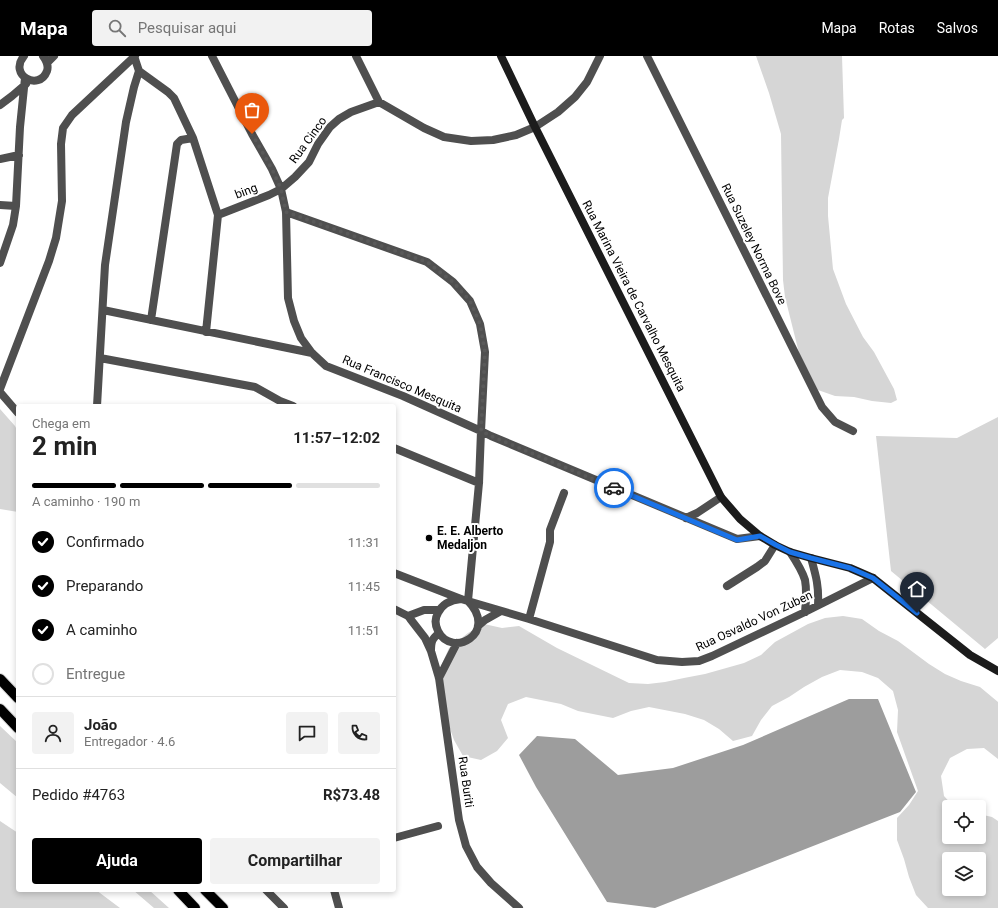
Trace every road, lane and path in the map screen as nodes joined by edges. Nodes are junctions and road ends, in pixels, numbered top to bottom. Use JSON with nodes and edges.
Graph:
{"nodes":[{"id":1,"x":24,"y":56,"type":"edge"},
{"id":2,"x":54,"y":56,"type":"edge"},
{"id":3,"x":135,"y":56,"type":"edge"},
{"id":4,"x":212,"y":56,"type":"edge"},
{"id":5,"x":356,"y":56,"type":"edge"},
{"id":6,"x":501,"y":56,"type":"edge"},
{"id":7,"x":600,"y":56,"type":"edge"},
{"id":8,"x":647,"y":56,"type":"edge"},
{"id":9,"x":45,"y":60,"type":"edge"},
{"id":10,"x":139,"y":71,"type":"junction"},
{"id":11,"x":26,"y":81,"type":"junction"},
{"id":12,"x":379,"y":102,"type":"junction"},
{"id":13,"x":0,"y":105,"type":"edge"},
{"id":14,"x":535,"y":127,"type":"junction"},
{"id":15,"x":193,"y":138,"type":"junction"},
{"id":16,"x":19,"y":155,"type":"junction"},
{"id":17,"x":0,"y":158,"type":"edge"},
{"id":18,"x":281,"y":189,"type":"junction"},
{"id":19,"x":0,"y":205,"type":"edge"},
{"id":20,"x":16,"y":206,"type":"junction"},
{"id":21,"x":286,"y":212,"type":"junction"},
{"id":22,"x":218,"y":215,"type":"junction"},
{"id":23,"x":0,"y":263,"type":"edge"},
{"id":24,"x":103,"y":310,"type":"junction"},
{"id":25,"x":151,"y":320,"type":"junction"},
{"id":26,"x":206,"y":332,"type":"junction"},
{"id":27,"x":312,"y":353,"type":"junction"},
{"id":28,"x":100,"y":358,"type":"junction"},
{"id":29,"x":0,"y":389,"type":"edge"},
{"id":30,"x":0,"y":392,"type":"edge"},
{"id":31,"x":97,"y":404,"type":"edge"},
{"id":32,"x":288,"y":404,"type":"edge"},
{"id":33,"x":16,"y":411,"type":"edge"},
{"id":34,"x":481,"y":431,"type":"junction"},
{"id":35,"x":853,"y":431,"type":"dead end"},
{"id":36,"x":396,"y":449,"type":"edge"},
{"id":37,"x":479,"y":483,"type":"junction"},
{"id":38,"x":564,"y":493,"type":"dead end"},
{"id":39,"x":721,"y":497,"type":"junction"},
{"id":40,"x":686,"y":518,"type":"junction"},
{"id":41,"x":760,"y":536,"type":"junction"},
{"id":42,"x":776,"y":545,"type":"junction"},
{"id":43,"x":790,"y":552,"type":"junction"},
{"id":44,"x":811,"y":558,"type":"junction"},
{"id":45,"x":396,"y":574,"type":"edge"},
{"id":46,"x":873,"y":578,"type":"junction"},
{"id":47,"x":727,"y":586,"type":"dead end"},
{"id":48,"x":464,"y":600,"type":"junction"},
{"id":49,"x":818,"y":605,"type":"junction"},
{"id":50,"x":396,"y":610,"type":"edge"},
{"id":51,"x":440,"y":610,"type":"junction"},
{"id":52,"x":501,"y":611,"type":"junction"},
{"id":53,"x":805,"y":612,"type":"junction"},
{"id":54,"x":408,"y":616,"type":"junction"},
{"id":55,"x":529,"y":619,"type":"junction"},
{"id":56,"x":478,"y":626,"type":"junction"},
{"id":57,"x":439,"y":633,"type":"junction"},
{"id":58,"x":457,"y":643,"type":"junction"},
{"id":59,"x":430,"y":651,"type":"junction"},
{"id":60,"x":998,"y":672,"type":"edge"},
{"id":61,"x":439,"y":678,"type":"junction"},
{"id":62,"x":0,"y":679,"type":"edge"},
{"id":63,"x":16,"y":696,"type":"edge"},
{"id":64,"x":0,"y":709,"type":"edge"},
{"id":65,"x":16,"y":726,"type":"edge"},
{"id":66,"x":438,"y":826,"type":"dead end"},
{"id":67,"x":396,"y":837,"type":"edge"},
{"id":68,"x":180,"y":892,"type":"edge"},
{"id":69,"x":207,"y":892,"type":"edge"},
{"id":70,"x":268,"y":892,"type":"edge"},
{"id":71,"x":335,"y":892,"type":"edge"},
{"id":72,"x":195,"y":908,"type":"edge"},
{"id":73,"x":223,"y":908,"type":"edge"},
{"id":74,"x":284,"y":908,"type":"edge"},
{"id":75,"x":339,"y":908,"type":"edge"},
{"id":76,"x":519,"y":908,"type":"edge"}],
"edges":[{"from":1,"to":11,"type":"street"},
{"from":2,"to":9,"type":"street"},
{"from":3,"to":10,"type":"street"},
{"from":3,"to":29,"type":"street"},
{"from":4,"to":18,"type":"street","name":"Rua Francisco Mesquita"},
{"from":5,"to":12,"type":"street"},
{"from":6,"to":14,"type":"street","name":"Rua Marina Vieira de Carvalho Mesquita"},
{"from":7,"to":14,"type":"street"},
{"from":8,"to":35,"type":"street","name":"Rua Suzeley Norma Bove"},
{"from":9,"to":11,"type":"street"},
{"from":10,"to":15,"type":"street"},
{"from":10,"to":24,"type":"street"},
{"from":11,"to":13,"type":"street"},
{"from":11,"to":16,"type":"street"},
{"from":12,"to":14,"type":"street"},
{"from":12,"to":18,"type":"street","name":"Rua Cinco"},
{"from":14,"to":39,"type":"street","name":"Rua Marina Vieira de Carvalho Mesquita"},
{"from":15,"to":22,"type":"street"},
{"from":15,"to":25,"type":"street"},
{"from":16,"to":17,"type":"street"},
{"from":16,"to":20,"type":"street"},
{"from":18,"to":21,"type":"street","name":"Rua Francisco Mesquita"},
{"from":18,"to":22,"type":"street","name":"bing"},
{"from":19,"to":20,"type":"street"},
{"from":20,"to":23,"type":"street"},
{"from":21,"to":27,"type":"street","name":"Rua Francisco Mesquita"},
{"from":21,"to":34,"type":"street"},
{"from":22,"to":26,"type":"street"},
{"from":24,"to":25,"type":"street"},
{"from":24,"to":28,"type":"street"},
{"from":25,"to":26,"type":"street"},
{"from":26,"to":27,"type":"street"},
{"from":27,"to":34,"type":"street","name":"Rua Francisco Mesquita"},
{"from":28,"to":31,"type":"street"},
{"from":28,"to":32,"type":"street"},
{"from":30,"to":33,"type":"street"},
{"from":34,"to":37,"type":"street"},
{"from":34,"to":40,"type":"street","name":"Rua Francisco Mesquita"},
{"from":36,"to":37,"type":"street"},
{"from":37,"to":48,"type":"street"},
{"from":38,"to":55,"type":"street"},
{"from":39,"to":40,"type":"street"},
{"from":39,"to":41,"type":"street","name":"Rua Marina Vieira de Carvalho Mesquita"},
{"from":40,"to":41,"type":"street","name":"Rua Francisco Mesquita"},
{"from":41,"to":42,"type":"street"},
{"from":42,"to":43,"type":"street"},
{"from":42,"to":47,"type":"street"},
{"from":43,"to":44,"type":"street"},
{"from":43,"to":53,"type":"street"},
{"from":44,"to":46,"type":"street"},
{"from":44,"to":49,"type":"street"},
{"from":45,"to":48,"type":"street","name":"Rua Osvaldo Von Zuben"},
{"from":46,"to":49,"type":"street","name":"Rua Osvaldo Von Zuben"},
{"from":46,"to":60,"type":"street"},
{"from":48,"to":51,"type":"street"},
{"from":48,"to":52,"type":"street","name":"Rua Osvaldo Von Zuben"},
{"from":48,"to":56,"type":"street"},
{"from":49,"to":53,"type":"street","name":"Rua Osvaldo Von Zuben"},
{"from":50,"to":54,"type":"street"},
{"from":51,"to":54,"type":"street"},
{"from":51,"to":57,"type":"street"},
{"from":52,"to":55,"type":"street","name":"Rua Osvaldo Von Zuben"},
{"from":52,"to":56,"type":"street"},
{"from":53,"to":55,"type":"street","name":"Rua Osvaldo Von Zuben"},
{"from":54,"to":59,"type":"street","name":"Rua Buriti"},
{"from":56,"to":58,"type":"street"},
{"from":57,"to":58,"type":"street"},
{"from":57,"to":59,"type":"street"},
{"from":58,"to":61,"type":"street"},
{"from":59,"to":61,"type":"street","name":"Rua Buriti"},
{"from":61,"to":76,"type":"street","name":"Rua Buriti"},
{"from":62,"to":63,"type":"main road"},
{"from":64,"to":65,"type":"main road"},
{"from":66,"to":67,"type":"street"},
{"from":68,"to":72,"type":"main road"},
{"from":69,"to":73,"type":"main road"},
{"from":70,"to":74,"type":"street"},
{"from":71,"to":75,"type":"street"}]}
